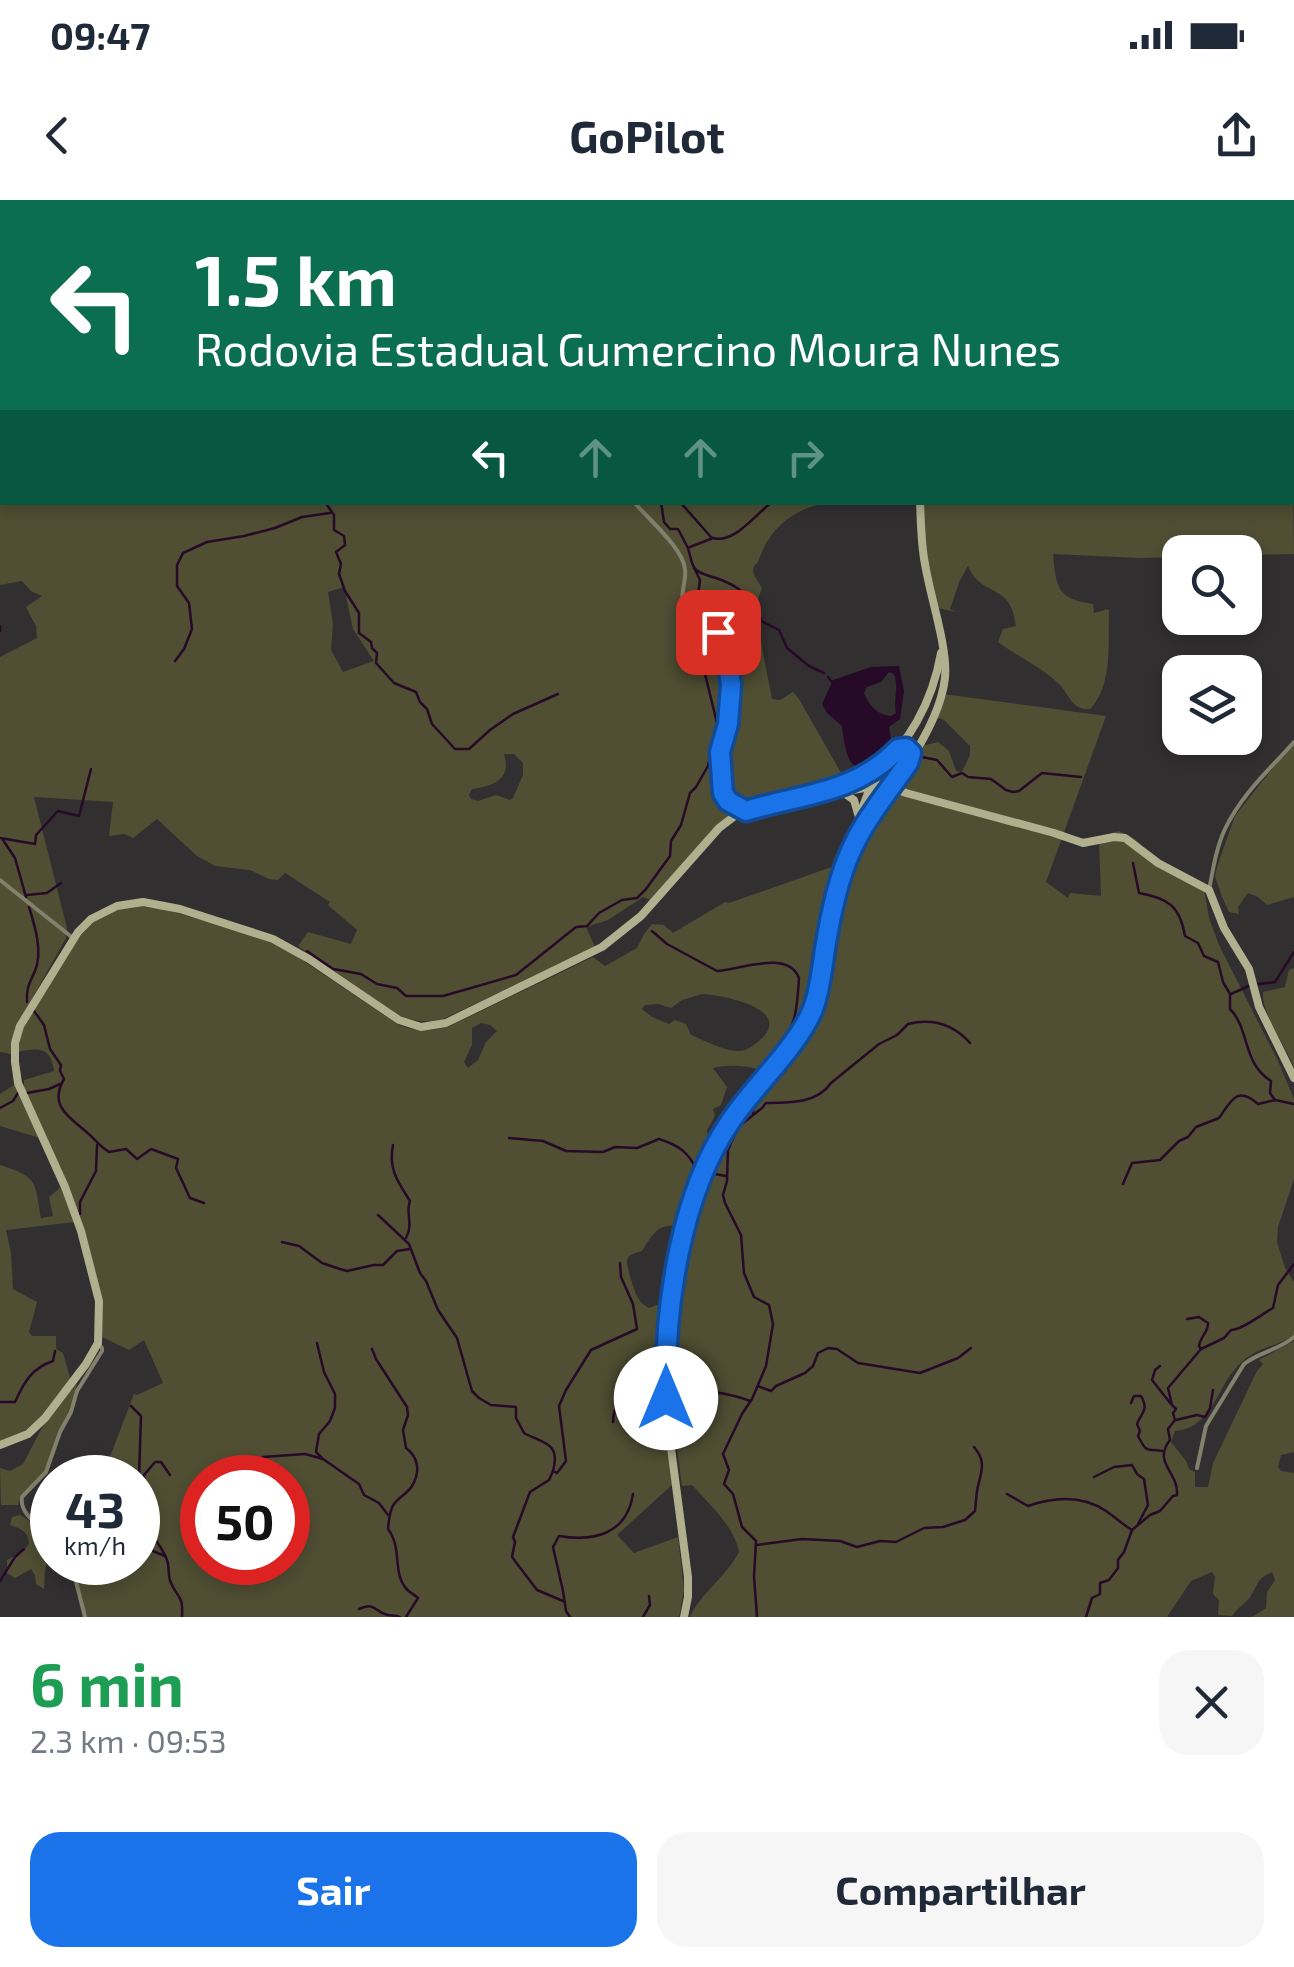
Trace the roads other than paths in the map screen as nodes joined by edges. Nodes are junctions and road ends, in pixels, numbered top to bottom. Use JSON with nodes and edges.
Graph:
{"nodes":[{"id":1,"x":637,"y":505,"type":"edge"},
{"id":2,"x":920,"y":505,"type":"edge"},
{"id":3,"x":941,"y":677,"type":"junction"},
{"id":4,"x":1294,"y":742,"type":"edge"},
{"id":5,"x":898,"y":749,"type":"junction"},
{"id":6,"x":908,"y":763,"type":"junction"},
{"id":7,"x":876,"y":771,"type":"junction"},
{"id":8,"x":893,"y":781,"type":"junction"},
{"id":9,"x":869,"y":786,"type":"junction"},
{"id":10,"x":841,"y":791,"type":"junction"},
{"id":11,"x":808,"y":797,"type":"junction"},
{"id":12,"x":746,"y":811,"type":"junction"},
{"id":13,"x":858,"y":820,"type":"junction"},
{"id":14,"x":848,"y":856,"type":"junction"},
{"id":15,"x":0,"y":880,"type":"edge"},
{"id":16,"x":1208,"y":890,"type":"junction"},
{"id":17,"x":72,"y":938,"type":"junction"},
{"id":18,"x":1294,"y":1078,"type":"edge"},
{"id":19,"x":1294,"y":1337,"type":"edge"},
{"id":20,"x":98,"y":1343,"type":"junction"},
{"id":21,"x":0,"y":1445,"type":"edge"},
{"id":22,"x":52,"y":1455,"type":"edge"},
{"id":23,"x":1197,"y":1468,"type":"dead end"},
{"id":24,"x":30,"y":1489,"type":"edge"},
{"id":25,"x":30,"y":1517,"type":"edge"},
{"id":26,"x":77,"y":1585,"type":"edge"},
{"id":27,"x":85,"y":1617,"type":"edge"},
{"id":28,"x":684,"y":1617,"type":"edge"}],
"edges":[{"from":1,"to":12,"type":"street"},
{"from":2,"to":3,"type":"main road"},
{"from":3,"to":5,"type":"main road"},
{"from":3,"to":6,"type":"main road"},
{"from":4,"to":16,"type":"street"},
{"from":5,"to":6,"type":"main road"},
{"from":5,"to":7,"type":"main road"},
{"from":6,"to":8,"type":"main road"},
{"from":7,"to":8,"type":"main road"},
{"from":7,"to":9,"type":"main road"},
{"from":7,"to":11,"type":"main road"},
{"from":8,"to":9,"type":"main road"},
{"from":8,"to":14,"type":"main road"},
{"from":8,"to":16,"type":"main road"},
{"from":9,"to":10,"type":"main road"},
{"from":9,"to":13,"type":"main road"},
{"from":10,"to":11,"type":"main road"},
{"from":10,"to":13,"type":"main road"},
{"from":11,"to":12,"type":"main road"},
{"from":12,"to":17,"type":"main road"},
{"from":13,"to":14,"type":"main road"},
{"from":14,"to":28,"type":"main road"},
{"from":15,"to":17,"type":"street"},
{"from":16,"to":18,"type":"main road"},
{"from":17,"to":20,"type":"main road"},
{"from":19,"to":23,"type":"street"},
{"from":20,"to":21,"type":"main road"},
{"from":20,"to":22,"type":"street"},
{"from":24,"to":25,"type":"street"},
{"from":26,"to":27,"type":"street"}]}
